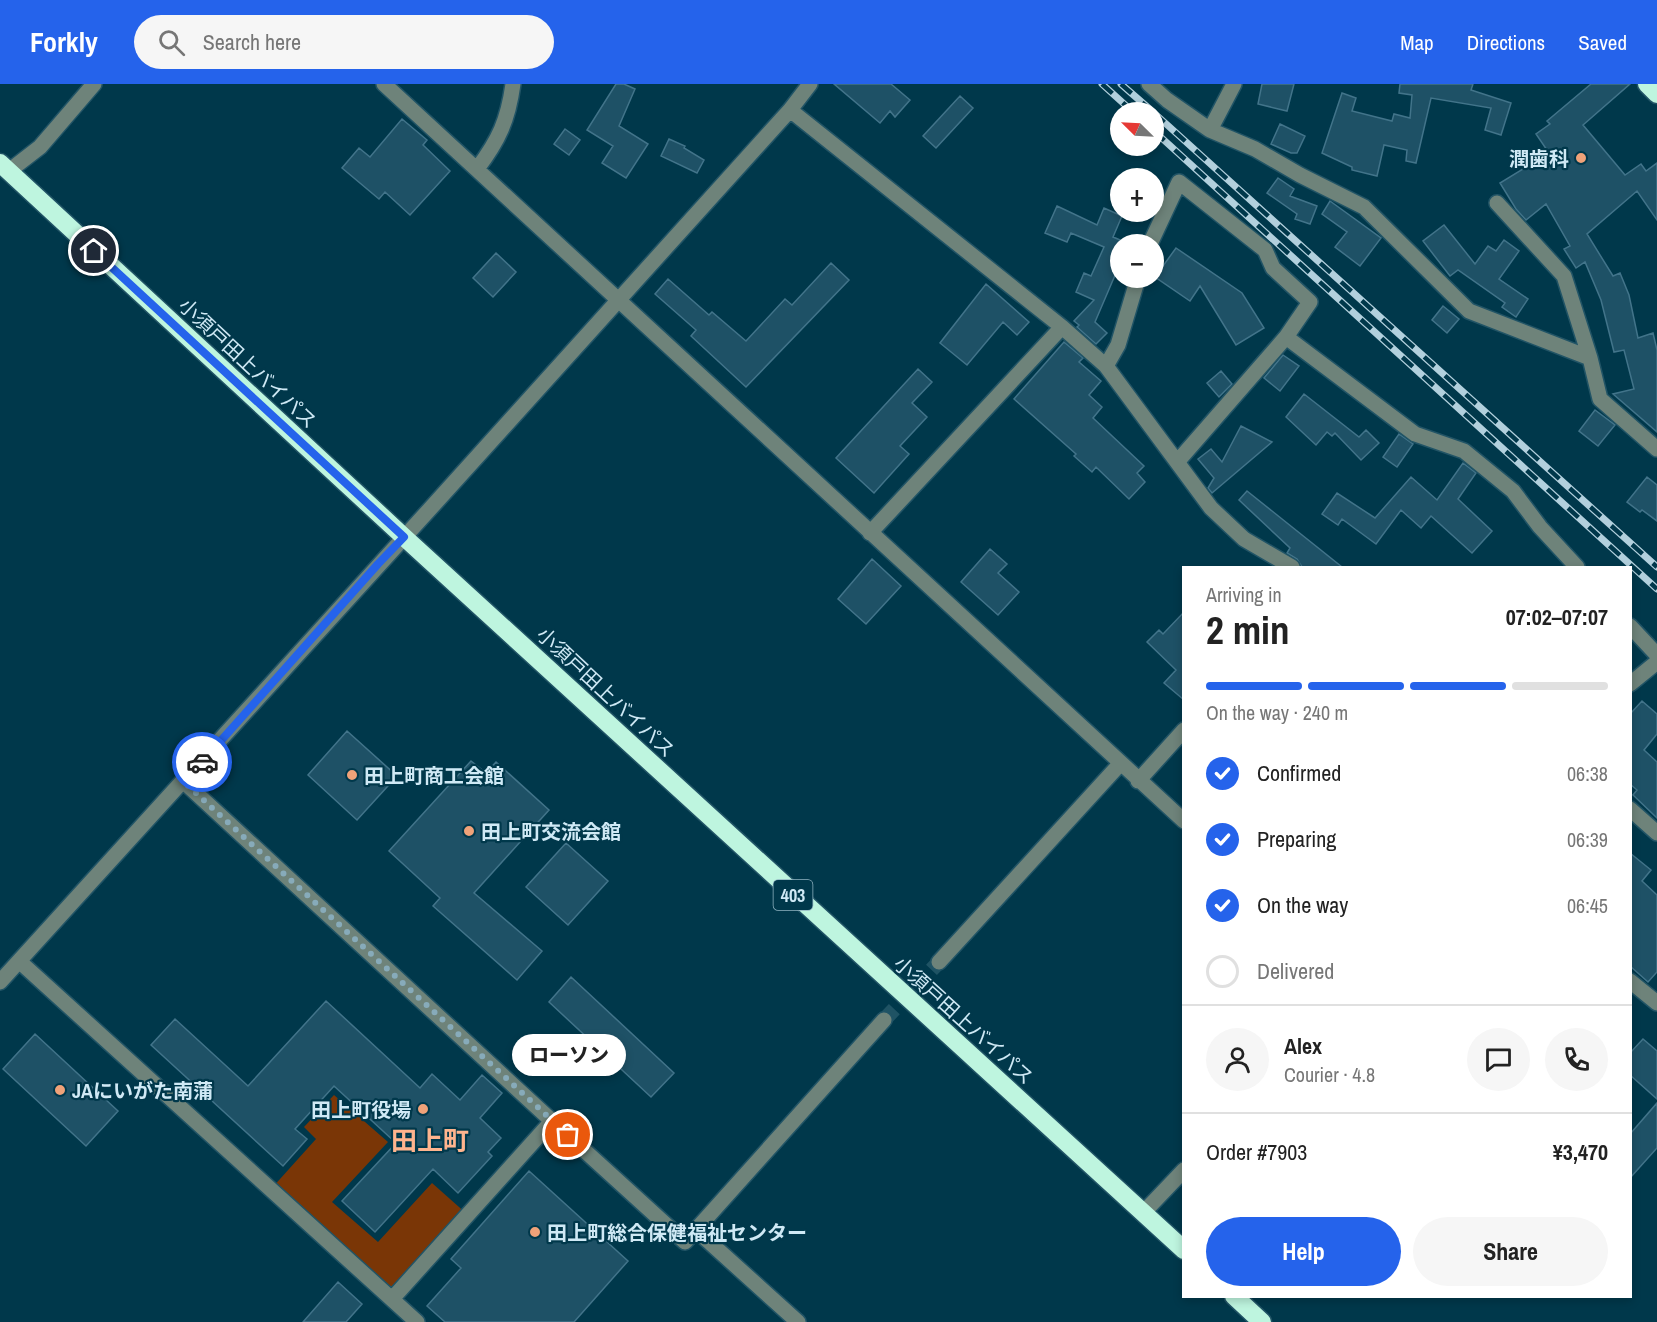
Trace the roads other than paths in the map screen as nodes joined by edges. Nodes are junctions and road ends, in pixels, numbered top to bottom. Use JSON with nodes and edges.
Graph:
{"nodes":[{"id":1,"x":94,"y":84,"type":"edge"},
{"id":2,"x":384,"y":84,"type":"edge"},
{"id":3,"x":513,"y":84,"type":"edge"},
{"id":4,"x":810,"y":84,"type":"edge"},
{"id":5,"x":1149,"y":84,"type":"edge"},
{"id":6,"x":1234,"y":84,"type":"edge"},
{"id":7,"x":1647,"y":84,"type":"edge"},
{"id":8,"x":1657,"y":94,"type":"edge"},
{"id":9,"x":790,"y":110,"type":"junction"},
{"id":10,"x":1210,"y":130,"type":"junction"},
{"id":11,"x":4,"y":167,"type":"edge"},
{"id":12,"x":477,"y":168,"type":"junction"},
{"id":13,"x":1497,"y":203,"type":"dead end"},
{"id":14,"x":1155,"y":234,"type":"edge"},
{"id":15,"x":1135,"y":288,"type":"edge"},
{"id":16,"x":619,"y":299,"type":"junction"},
{"id":17,"x":1062,"y":327,"type":"junction"},
{"id":18,"x":1286,"y":337,"type":"junction"},
{"id":19,"x":1590,"y":358,"type":"junction"},
{"id":20,"x":1106,"y":366,"type":"junction"},
{"id":21,"x":1657,"y":448,"type":"edge"},
{"id":22,"x":1178,"y":461,"type":"junction"},
{"id":23,"x":870,"y":533,"type":"junction"},
{"id":24,"x":404,"y":537,"type":"junction"},
{"id":25,"x":1290,"y":566,"type":"edge"},
{"id":26,"x":1576,"y":566,"type":"edge"},
{"id":27,"x":1632,"y":628,"type":"edge"},
{"id":28,"x":1657,"y":655,"type":"edge"},
{"id":29,"x":1657,"y":662,"type":"edge"},
{"id":30,"x":1632,"y":682,"type":"edge"},
{"id":31,"x":1182,"y":732,"type":"edge"},
{"id":32,"x":1120,"y":764,"type":"junction"},
{"id":33,"x":1138,"y":781,"type":"junction"},
{"id":34,"x":184,"y":782,"type":"junction"},
{"id":35,"x":1632,"y":811,"type":"edge"},
{"id":36,"x":1182,"y":819,"type":"edge"},
{"id":37,"x":1657,"y":833,"type":"edge"},
{"id":38,"x":19,"y":961,"type":"junction"},
{"id":39,"x":939,"y":962,"type":"tunnel mouth"},
{"id":40,"x":0,"y":982,"type":"edge"},
{"id":41,"x":1632,"y":983,"type":"edge"},
{"id":42,"x":1657,"y":1003,"type":"edge"},
{"id":43,"x":884,"y":1020,"type":"tunnel mouth"},
{"id":44,"x":552,"y":1121,"type":"junction"},
{"id":45,"x":1182,"y":1172,"type":"edge"},
{"id":46,"x":1143,"y":1213,"type":"junction"},
{"id":47,"x":696,"y":1230,"type":"junction"},
{"id":48,"x":1182,"y":1248,"type":"edge"},
{"id":49,"x":1236,"y":1298,"type":"edge"},
{"id":50,"x":392,"y":1299,"type":"junction"},
{"id":51,"x":417,"y":1322,"type":"edge"},
{"id":52,"x":798,"y":1322,"type":"edge"},
{"id":53,"x":1262,"y":1322,"type":"edge"}],
"edges":[{"from":1,"to":11,"type":"street"},
{"from":2,"to":12,"type":"street"},
{"from":3,"to":12,"type":"street"},
{"from":4,"to":9,"type":"street"},
{"from":5,"to":10,"type":"street"},
{"from":6,"to":10,"type":"street"},
{"from":7,"to":8,"type":"highway"},
{"from":9,"to":16,"type":"street"},
{"from":9,"to":17,"type":"street"},
{"from":10,"to":19,"type":"street"},
{"from":11,"to":24,"type":"highway","name":"小須戸田上バイパス","number":"403"},
{"from":12,"to":16,"type":"street"},
{"from":13,"to":19,"type":"street"},
{"from":14,"to":18,"type":"street"},
{"from":15,"to":20,"type":"street"},
{"from":16,"to":23,"type":"street"},
{"from":16,"to":24,"type":"street"},
{"from":17,"to":20,"type":"street"},
{"from":17,"to":23,"type":"street"},
{"from":18,"to":22,"type":"street"},
{"from":18,"to":26,"type":"street"},
{"from":19,"to":21,"type":"street"},
{"from":20,"to":22,"type":"street"},
{"from":22,"to":25,"type":"street"},
{"from":23,"to":32,"type":"street"},
{"from":24,"to":34,"type":"street"},
{"from":24,"to":46,"type":"highway","name":"小須戸田上バイパス","number":"403"},
{"from":27,"to":28,"type":"street"},
{"from":29,"to":30,"type":"street"},
{"from":31,"to":33,"type":"street"},
{"from":32,"to":33,"type":"street"},
{"from":32,"to":39,"type":"street"},
{"from":33,"to":36,"type":"street"},
{"from":34,"to":38,"type":"street"},
{"from":34,"to":44,"type":"street"},
{"from":35,"to":37,"type":"street"},
{"from":38,"to":40,"type":"street"},
{"from":38,"to":50,"type":"street"},
{"from":41,"to":42,"type":"street"},
{"from":43,"to":47,"type":"street"},
{"from":44,"to":47,"type":"street"},
{"from":44,"to":50,"type":"street"},
{"from":45,"to":46,"type":"street"},
{"from":46,"to":48,"type":"highway","name":"小須戸田上バイパス","number":"403"},
{"from":47,"to":52,"type":"street"},
{"from":49,"to":53,"type":"highway"},
{"from":50,"to":51,"type":"street"}]}
